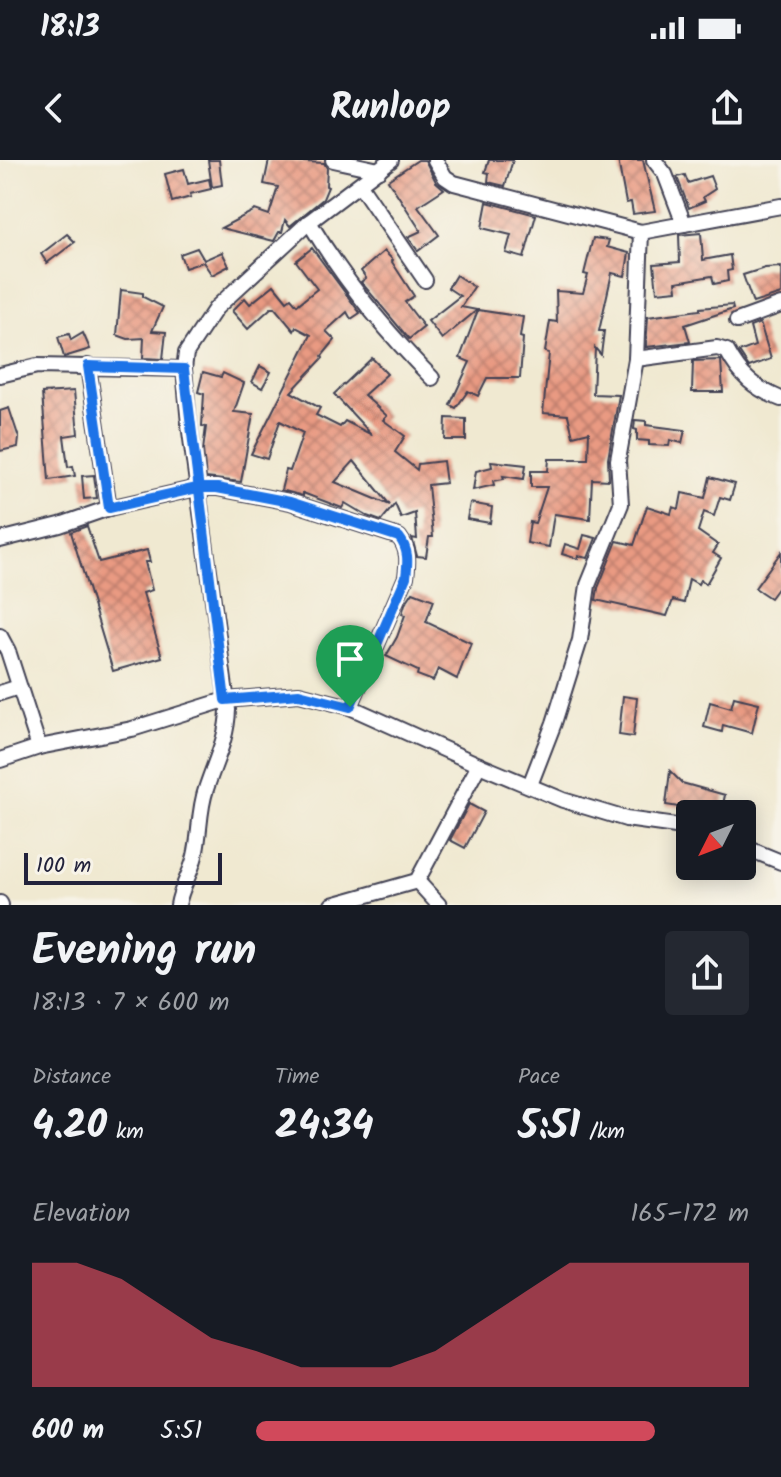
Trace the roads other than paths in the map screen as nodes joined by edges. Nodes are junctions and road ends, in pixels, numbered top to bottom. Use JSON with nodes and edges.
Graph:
{"nodes":[{"id":1,"x":333,"y":160,"type":"edge"},
{"id":2,"x":435,"y":160,"type":"edge"},
{"id":3,"x":654,"y":160,"type":"edge"},
{"id":4,"x":385,"y":165,"type":"edge"},
{"id":5,"x":360,"y":185,"type":"junction"},
{"id":6,"x":781,"y":206,"type":"edge"},
{"id":7,"x":309,"y":222,"type":"junction"},
{"id":8,"x":684,"y":224,"type":"junction"},
{"id":9,"x":641,"y":232,"type":"junction"},
{"id":10,"x":425,"y":280,"type":"dead end"},
{"id":11,"x":781,"y":305,"type":"edge"},
{"id":12,"x":737,"y":321,"type":"dead end"},
{"id":13,"x":636,"y":359,"type":"junction"},
{"id":14,"x":88,"y":366,"type":"junction"},
{"id":15,"x":184,"y":369,"type":"junction"},
{"id":16,"x":0,"y":375,"type":"edge"},
{"id":17,"x":432,"y":378,"type":"dead end"},
{"id":18,"x":781,"y":399,"type":"edge"},
{"id":19,"x":197,"y":488,"type":"junction"},
{"id":20,"x":109,"y":508,"type":"junction"},
{"id":21,"x":0,"y":540,"type":"edge"},
{"id":22,"x":0,"y":636,"type":"edge"},
{"id":23,"x":19,"y":687,"type":"junction"},
{"id":24,"x":0,"y":693,"type":"edge"},
{"id":25,"x":225,"y":700,"type":"junction"},
{"id":26,"x":350,"y":707,"type":"junction"},
{"id":27,"x":39,"y":747,"type":"junction"},
{"id":28,"x":0,"y":760,"type":"edge"},
{"id":29,"x":479,"y":765,"type":"junction"},
{"id":30,"x":530,"y":785,"type":"junction"},
{"id":31,"x":676,"y":826,"type":"edge"},
{"id":32,"x":756,"y":852,"type":"edge"},
{"id":33,"x":781,"y":862,"type":"edge"},
{"id":34,"x":417,"y":881,"type":"junction"},
{"id":35,"x":178,"y":905,"type":"edge"},
{"id":36,"x":332,"y":905,"type":"edge"},
{"id":37,"x":439,"y":905,"type":"edge"}],
"edges":[{"from":1,"to":4,"type":"street"},
{"from":2,"to":9,"type":"street"},
{"from":3,"to":8,"type":"street"},
{"from":4,"to":5,"type":"street"},
{"from":5,"to":7,"type":"street"},
{"from":5,"to":10,"type":"street"},
{"from":6,"to":8,"type":"street"},
{"from":7,"to":15,"type":"street"},
{"from":7,"to":17,"type":"street"},
{"from":8,"to":9,"type":"street"},
{"from":9,"to":13,"type":"street"},
{"from":11,"to":12,"type":"street"},
{"from":13,"to":18,"type":"street"},
{"from":13,"to":30,"type":"street"},
{"from":14,"to":15,"type":"street"},
{"from":14,"to":16,"type":"street"},
{"from":14,"to":20,"type":"street"},
{"from":15,"to":19,"type":"street"},
{"from":19,"to":20,"type":"street"},
{"from":19,"to":25,"type":"street"},
{"from":19,"to":26,"type":"street"},
{"from":20,"to":21,"type":"street"},
{"from":22,"to":23,"type":"street"},
{"from":23,"to":24,"type":"street"},
{"from":23,"to":27,"type":"street"},
{"from":25,"to":26,"type":"street"},
{"from":25,"to":27,"type":"street"},
{"from":25,"to":35,"type":"street"},
{"from":26,"to":29,"type":"street"},
{"from":27,"to":28,"type":"street"},
{"from":29,"to":30,"type":"street"},
{"from":29,"to":34,"type":"street"},
{"from":30,"to":31,"type":"street"},
{"from":32,"to":33,"type":"street"},
{"from":34,"to":36,"type":"street"},
{"from":34,"to":37,"type":"street"}]}
